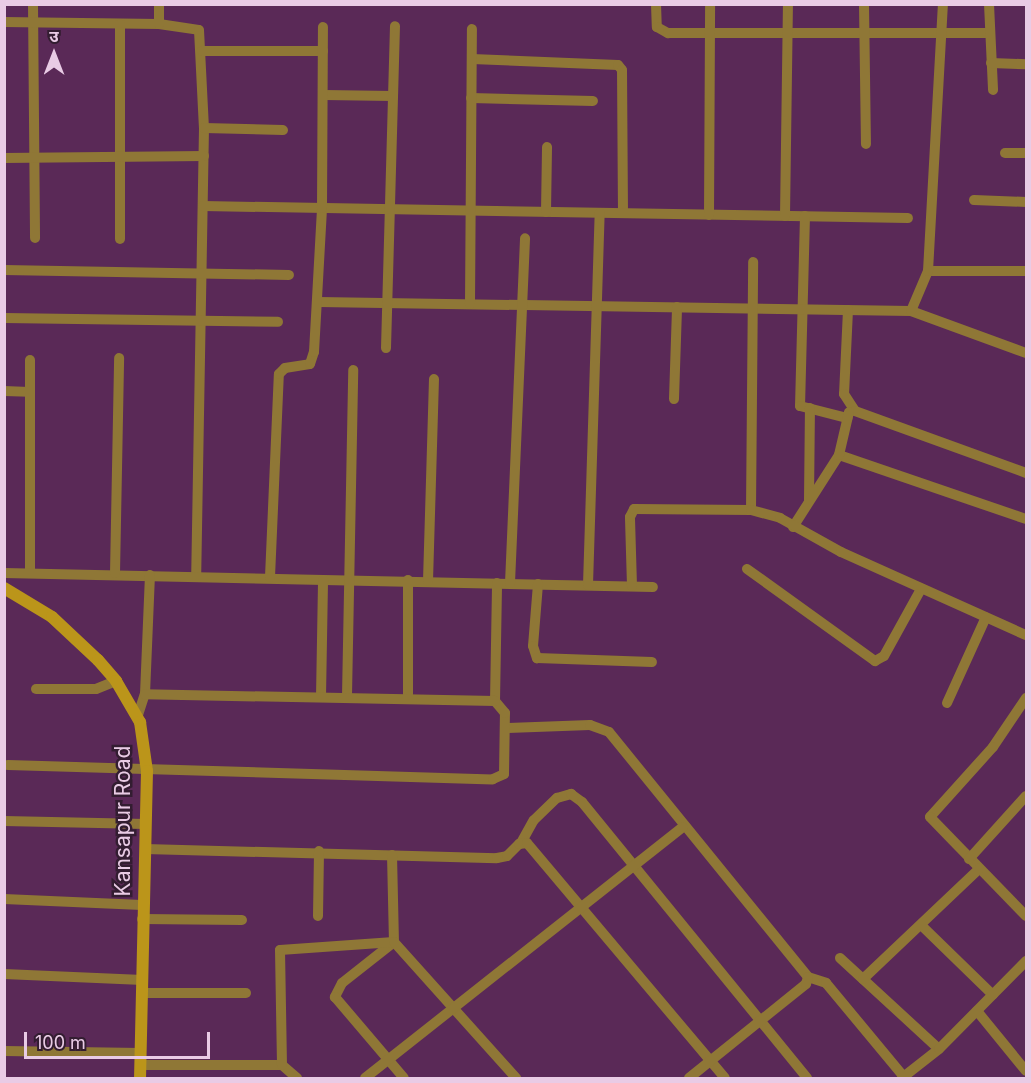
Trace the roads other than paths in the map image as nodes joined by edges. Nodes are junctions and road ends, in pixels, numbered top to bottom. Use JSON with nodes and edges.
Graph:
{"nodes":[{"id":1,"x":33,"y":4,"type":"edge"},
{"id":2,"x":159,"y":4,"type":"edge"},
{"id":3,"x":656,"y":4,"type":"edge"},
{"id":4,"x":710,"y":4,"type":"edge"},
{"id":5,"x":788,"y":4,"type":"edge"},
{"id":6,"x":864,"y":4,"type":"edge"},
{"id":7,"x":943,"y":4,"type":"edge"},
{"id":8,"x":989,"y":4,"type":"edge"},
{"id":9,"x":4,"y":22,"type":"edge"},
{"id":10,"x":34,"y":23,"type":"junction"},
{"id":11,"x":120,"y":24,"type":"junction"},
{"id":12,"x":159,"y":24,"type":"junction"},
{"id":13,"x":394,"y":26,"type":"dead end"},
{"id":14,"x":323,"y":27,"type":"dead end"},
{"id":15,"x":472,"y":29,"type":"dead end"},
{"id":16,"x":710,"y":32,"type":"junction"},
{"id":17,"x":788,"y":32,"type":"junction"},
{"id":18,"x":864,"y":33,"type":"junction"},
{"id":19,"x":943,"y":33,"type":"junction"},
{"id":20,"x":989,"y":33,"type":"junction"},
{"id":21,"x":202,"y":51,"type":"junction"},
{"id":22,"x":323,"y":51,"type":"junction"},
{"id":23,"x":472,"y":59,"type":"junction"},
{"id":24,"x":991,"y":63,"type":"junction"},
{"id":25,"x":1026,"y":64,"type":"edge"},
{"id":26,"x":993,"y":90,"type":"dead end"},
{"id":27,"x":324,"y":95,"type":"junction"},
{"id":28,"x":393,"y":96,"type":"junction"},
{"id":29,"x":471,"y":98,"type":"junction"},
{"id":30,"x":593,"y":101,"type":"dead end"},
{"id":31,"x":204,"y":128,"type":"junction"},
{"id":32,"x":283,"y":130,"type":"dead end"},
{"id":33,"x":866,"y":144,"type":"dead end"},
{"id":34,"x":547,"y":147,"type":"dead end"},
{"id":35,"x":1005,"y":153,"type":"dead end"},
{"id":36,"x":1026,"y":153,"type":"edge"},
{"id":37,"x":204,"y":156,"type":"junction"},
{"id":38,"x":4,"y":158,"type":"edge"},
{"id":39,"x":36,"y":158,"type":"junction"},
{"id":40,"x":119,"y":159,"type":"junction"},
{"id":41,"x":974,"y":200,"type":"dead end"},
{"id":42,"x":1026,"y":202,"type":"edge"},
{"id":43,"x":203,"y":206,"type":"junction"},
{"id":44,"x":322,"y":208,"type":"junction"},
{"id":45,"x":390,"y":209,"type":"junction"},
{"id":46,"x":471,"y":210,"type":"junction"},
{"id":47,"x":546,"y":212,"type":"junction"},
{"id":48,"x":600,"y":213,"type":"junction"},
{"id":49,"x":623,"y":213,"type":"junction"},
{"id":50,"x":709,"y":214,"type":"junction"},
{"id":51,"x":785,"y":216,"type":"junction"},
{"id":52,"x":805,"y":216,"type":"junction"},
{"id":53,"x":908,"y":218,"type":"dead end"},
{"id":54,"x":35,"y":238,"type":"dead end"},
{"id":55,"x":525,"y":238,"type":"dead end"},
{"id":56,"x":120,"y":239,"type":"dead end"},
{"id":57,"x":753,"y":262,"type":"dead end"},
{"id":58,"x":4,"y":270,"type":"edge"},
{"id":59,"x":928,"y":271,"type":"junction"},
{"id":60,"x":1026,"y":271,"type":"edge"},
{"id":61,"x":202,"y":274,"type":"junction"},
{"id":62,"x":289,"y":275,"type":"dead end"},
{"id":63,"x":318,"y":302,"type":"junction"},
{"id":64,"x":387,"y":303,"type":"junction"},
{"id":65,"x":470,"y":304,"type":"junction"},
{"id":66,"x":521,"y":305,"type":"junction"},
{"id":67,"x":598,"y":306,"type":"junction"},
{"id":68,"x":677,"y":307,"type":"junction"},
{"id":69,"x":755,"y":308,"type":"junction"},
{"id":70,"x":805,"y":309,"type":"junction"},
{"id":71,"x":848,"y":310,"type":"junction"},
{"id":72,"x":911,"y":311,"type":"junction"},
{"id":73,"x":4,"y":318,"type":"edge"},
{"id":74,"x":201,"y":320,"type":"junction"},
{"id":75,"x":278,"y":322,"type":"dead end"},
{"id":76,"x":386,"y":348,"type":"dead end"},
{"id":77,"x":1026,"y":353,"type":"edge"},
{"id":78,"x":119,"y":358,"type":"dead end"},
{"id":79,"x":30,"y":360,"type":"dead end"},
{"id":80,"x":353,"y":370,"type":"dead end"},
{"id":81,"x":434,"y":379,"type":"dead end"},
{"id":82,"x":4,"y":391,"type":"edge"},
{"id":83,"x":29,"y":392,"type":"junction"},
{"id":84,"x":674,"y":399,"type":"dead end"},
{"id":85,"x":850,"y":406,"type":"junction"},
{"id":86,"x":810,"y":408,"type":"junction"},
{"id":87,"x":847,"y":418,"type":"junction"},
{"id":88,"x":839,"y":455,"type":"junction"},
{"id":89,"x":1026,"y":472,"type":"edge"},
{"id":90,"x":809,"y":502,"type":"junction"},
{"id":91,"x":751,"y":510,"type":"junction"},
{"id":92,"x":1026,"y":519,"type":"edge"},
{"id":93,"x":793,"y":527,"type":"junction"},
{"id":94,"x":747,"y":569,"type":"dead end"},
{"id":95,"x":30,"y":571,"type":"junction"},
{"id":96,"x":4,"y":573,"type":"edge"},
{"id":97,"x":115,"y":573,"type":"junction"},
{"id":98,"x":150,"y":575,"type":"junction"},
{"id":99,"x":196,"y":575,"type":"junction"},
{"id":100,"x":270,"y":577,"type":"junction"},
{"id":101,"x":350,"y":579,"type":"junction"},
{"id":102,"x":323,"y":580,"type":"junction"},
{"id":103,"x":408,"y":580,"type":"junction"},
{"id":104,"x":428,"y":581,"type":"junction"},
{"id":105,"x":497,"y":583,"type":"junction"},
{"id":106,"x":510,"y":583,"type":"junction"},
{"id":107,"x":538,"y":584,"type":"junction"},
{"id":108,"x":588,"y":585,"type":"junction"},
{"id":109,"x":632,"y":586,"type":"junction"},
{"id":110,"x":652,"y":586,"type":"dead end"},
{"id":111,"x":4,"y":588,"type":"edge"},
{"id":112,"x":921,"y":589,"type":"junction"},
{"id":113,"x":986,"y":617,"type":"junction"},
{"id":114,"x":1026,"y":634,"type":"edge"},
{"id":115,"x":652,"y":662,"type":"dead end"},
{"id":116,"x":116,"y":681,"type":"junction"},
{"id":117,"x":36,"y":689,"type":"dead end"},
{"id":118,"x":145,"y":694,"type":"junction"},
{"id":119,"x":347,"y":696,"type":"junction"},
{"id":120,"x":321,"y":697,"type":"junction"},
{"id":121,"x":1026,"y":698,"type":"edge"},
{"id":122,"x":408,"y":699,"type":"junction"},
{"id":123,"x":495,"y":701,"type":"junction"},
{"id":124,"x":947,"y":703,"type":"dead end"},
{"id":125,"x":138,"y":715,"type":"junction"},
{"id":126,"x":507,"y":728,"type":"junction"},
{"id":127,"x":8,"y":765,"type":"dead end"},
{"id":128,"x":147,"y":771,"type":"junction"},
{"id":129,"x":1026,"y":796,"type":"edge"},
{"id":130,"x":4,"y":821,"type":"edge"},
{"id":131,"x":146,"y":824,"type":"junction"},
{"id":132,"x":683,"y":827,"type":"junction"},
{"id":133,"x":521,"y":843,"type":"junction"},
{"id":134,"x":145,"y":849,"type":"junction"},
{"id":135,"x":319,"y":851,"type":"junction"},
{"id":136,"x":392,"y":855,"type":"junction"},
{"id":137,"x":969,"y":859,"type":"junction"},
{"id":138,"x":633,"y":866,"type":"junction"},
{"id":139,"x":979,"y":869,"type":"junction"},
{"id":140,"x":4,"y":899,"type":"edge"},
{"id":141,"x":142,"y":904,"type":"junction"},
{"id":142,"x":579,"y":908,"type":"junction"},
{"id":143,"x":1024,"y":910,"type":"edge"},
{"id":144,"x":318,"y":916,"type":"dead end"},
{"id":145,"x":142,"y":919,"type":"junction"},
{"id":146,"x":242,"y":920,"type":"dead end"},
{"id":147,"x":921,"y":924,"type":"junction"},
{"id":148,"x":394,"y":942,"type":"junction"},
{"id":149,"x":840,"y":958,"type":"dead end"},
{"id":150,"x":1026,"y":961,"type":"edge"},
{"id":151,"x":4,"y":974,"type":"edge"},
{"id":152,"x":808,"y":977,"type":"junction"},
{"id":153,"x":863,"y":979,"type":"junction"},
{"id":154,"x":143,"y":980,"type":"junction"},
{"id":155,"x":144,"y":993,"type":"junction"},
{"id":156,"x":246,"y":993,"type":"dead end"},
{"id":157,"x":993,"y":995,"type":"junction"},
{"id":158,"x":454,"y":1006,"type":"junction"},
{"id":159,"x":977,"y":1011,"type":"junction"},
{"id":160,"x":759,"y":1020,"type":"junction"},
{"id":161,"x":939,"y":1049,"type":"junction"},
{"id":162,"x":4,"y":1051,"type":"edge"},
{"id":163,"x":141,"y":1059,"type":"junction"},
{"id":164,"x":388,"y":1060,"type":"junction"},
{"id":165,"x":710,"y":1061,"type":"junction"},
{"id":166,"x":282,"y":1065,"type":"junction"},
{"id":167,"x":1026,"y":1071,"type":"edge"},
{"id":168,"x":140,"y":1078,"type":"edge"},
{"id":169,"x":297,"y":1078,"type":"edge"},
{"id":170,"x":365,"y":1078,"type":"edge"},
{"id":171,"x":404,"y":1078,"type":"edge"},
{"id":172,"x":516,"y":1078,"type":"edge"},
{"id":173,"x":689,"y":1078,"type":"edge"},
{"id":174,"x":725,"y":1078,"type":"edge"},
{"id":175,"x":807,"y":1078,"type":"edge"},
{"id":176,"x":903,"y":1078,"type":"edge"}],
"edges":[{"from":1,"to":10,"type":"street"},
{"from":2,"to":12,"type":"street"},
{"from":3,"to":16,"type":"street"},
{"from":4,"to":16,"type":"street"},
{"from":5,"to":17,"type":"street"},
{"from":6,"to":18,"type":"street"},
{"from":7,"to":19,"type":"street"},
{"from":8,"to":20,"type":"street"},
{"from":9,"to":10,"type":"street"},
{"from":10,"to":11,"type":"street"},
{"from":10,"to":39,"type":"street"},
{"from":11,"to":12,"type":"street"},
{"from":11,"to":40,"type":"street"},
{"from":12,"to":21,"type":"street"},
{"from":13,"to":28,"type":"street"},
{"from":14,"to":22,"type":"street"},
{"from":15,"to":23,"type":"street"},
{"from":16,"to":17,"type":"street"},
{"from":16,"to":50,"type":"street"},
{"from":17,"to":18,"type":"street"},
{"from":17,"to":51,"type":"street"},
{"from":18,"to":19,"type":"street"},
{"from":18,"to":33,"type":"street"},
{"from":19,"to":20,"type":"street"},
{"from":19,"to":59,"type":"street"},
{"from":20,"to":24,"type":"street"},
{"from":21,"to":22,"type":"street"},
{"from":21,"to":31,"type":"street"},
{"from":22,"to":27,"type":"street"},
{"from":23,"to":29,"type":"street"},
{"from":23,"to":49,"type":"street"},
{"from":24,"to":25,"type":"street"},
{"from":24,"to":26,"type":"street"},
{"from":27,"to":28,"type":"street"},
{"from":27,"to":44,"type":"street"},
{"from":28,"to":45,"type":"street"},
{"from":29,"to":30,"type":"street"},
{"from":29,"to":46,"type":"street"},
{"from":31,"to":32,"type":"street"},
{"from":31,"to":37,"type":"street"},
{"from":34,"to":47,"type":"street"},
{"from":35,"to":36,"type":"street"},
{"from":37,"to":40,"type":"street"},
{"from":37,"to":43,"type":"street"},
{"from":38,"to":39,"type":"street"},
{"from":39,"to":40,"type":"street"},
{"from":39,"to":54,"type":"street"},
{"from":40,"to":56,"type":"street"},
{"from":41,"to":42,"type":"street"},
{"from":43,"to":44,"type":"street"},
{"from":43,"to":61,"type":"street"},
{"from":44,"to":45,"type":"street"},
{"from":44,"to":63,"type":"street"},
{"from":45,"to":46,"type":"street"},
{"from":45,"to":64,"type":"street"},
{"from":46,"to":47,"type":"street"},
{"from":46,"to":65,"type":"street"},
{"from":47,"to":48,"type":"street"},
{"from":48,"to":49,"type":"street"},
{"from":48,"to":67,"type":"street"},
{"from":49,"to":50,"type":"street"},
{"from":50,"to":51,"type":"street"},
{"from":51,"to":52,"type":"street"},
{"from":52,"to":53,"type":"street"},
{"from":52,"to":70,"type":"street"},
{"from":55,"to":66,"type":"street"},
{"from":57,"to":69,"type":"street"},
{"from":58,"to":61,"type":"street"},
{"from":59,"to":60,"type":"street"},
{"from":59,"to":72,"type":"street"},
{"from":61,"to":62,"type":"street"},
{"from":61,"to":74,"type":"street"},
{"from":63,"to":64,"type":"street"},
{"from":63,"to":100,"type":"street"},
{"from":64,"to":65,"type":"street"},
{"from":64,"to":76,"type":"street"},
{"from":65,"to":66,"type":"street"},
{"from":66,"to":67,"type":"street"},
{"from":66,"to":106,"type":"street"},
{"from":67,"to":68,"type":"street"},
{"from":67,"to":108,"type":"street"},
{"from":68,"to":69,"type":"street"},
{"from":68,"to":84,"type":"street"},
{"from":69,"to":70,"type":"street"},
{"from":69,"to":91,"type":"street"},
{"from":70,"to":71,"type":"street"},
{"from":70,"to":86,"type":"street"},
{"from":71,"to":72,"type":"street"},
{"from":71,"to":85,"type":"street"},
{"from":72,"to":77,"type":"street"},
{"from":73,"to":74,"type":"street"},
{"from":74,"to":75,"type":"street"},
{"from":74,"to":99,"type":"street"},
{"from":78,"to":97,"type":"street"},
{"from":79,"to":83,"type":"street"},
{"from":80,"to":101,"type":"street"},
{"from":81,"to":104,"type":"street"},
{"from":82,"to":83,"type":"street"},
{"from":83,"to":95,"type":"street"},
{"from":85,"to":87,"type":"street"},
{"from":85,"to":89,"type":"street"},
{"from":86,"to":87,"type":"street"},
{"from":86,"to":90,"type":"street"},
{"from":87,"to":88,"type":"street"},
{"from":88,"to":90,"type":"street"},
{"from":88,"to":92,"type":"street"},
{"from":90,"to":93,"type":"street"},
{"from":91,"to":93,"type":"street"},
{"from":91,"to":109,"type":"street"},
{"from":93,"to":112,"type":"street"},
{"from":94,"to":112,"type":"street"},
{"from":95,"to":96,"type":"street"},
{"from":95,"to":97,"type":"street"},
{"from":97,"to":98,"type":"street"},
{"from":98,"to":99,"type":"street"},
{"from":98,"to":118,"type":"street"},
{"from":99,"to":100,"type":"street"},
{"from":100,"to":102,"type":"street"},
{"from":101,"to":102,"type":"street"},
{"from":101,"to":103,"type":"street"},
{"from":101,"to":119,"type":"street"},
{"from":102,"to":120,"type":"street"},
{"from":103,"to":104,"type":"street"},
{"from":103,"to":122,"type":"street"},
{"from":104,"to":105,"type":"street"},
{"from":105,"to":106,"type":"street"},
{"from":105,"to":123,"type":"street"},
{"from":106,"to":107,"type":"street"},
{"from":107,"to":108,"type":"street"},
{"from":107,"to":115,"type":"street"},
{"from":108,"to":109,"type":"street"},
{"from":109,"to":110,"type":"street"},
{"from":111,"to":116,"type":"street","name":"Kansapur Road"},
{"from":112,"to":113,"type":"street"},
{"from":113,"to":114,"type":"street"},
{"from":113,"to":124,"type":"street"},
{"from":116,"to":117,"type":"street"},
{"from":116,"to":125,"type":"street","name":"Kansapur Road"},
{"from":118,"to":120,"type":"street"},
{"from":118,"to":125,"type":"street"},
{"from":119,"to":120,"type":"street"},
{"from":119,"to":122,"type":"street"},
{"from":121,"to":137,"type":"street"},
{"from":122,"to":123,"type":"street"},
{"from":123,"to":126,"type":"street"},
{"from":125,"to":128,"type":"street","name":"Kansapur Road"},
{"from":126,"to":128,"type":"street"},
{"from":126,"to":132,"type":"street"},
{"from":127,"to":128,"type":"street"},
{"from":128,"to":131,"type":"street","name":"Kansapur Road"},
{"from":129,"to":137,"type":"street"},
{"from":130,"to":131,"type":"street"},
{"from":131,"to":134,"type":"street","name":"Kansapur Road"},
{"from":132,"to":138,"type":"street"},
{"from":132,"to":152,"type":"street"},
{"from":133,"to":136,"type":"street"},
{"from":133,"to":138,"type":"street"},
{"from":133,"to":142,"type":"street"},
{"from":134,"to":135,"type":"street"},
{"from":134,"to":141,"type":"street","name":"Kansapur Road"},
{"from":135,"to":136,"type":"street"},
{"from":135,"to":144,"type":"street"},
{"from":136,"to":148,"type":"street"},
{"from":137,"to":139,"type":"street"},
{"from":138,"to":142,"type":"street"},
{"from":138,"to":160,"type":"street"},
{"from":139,"to":143,"type":"street"},
{"from":139,"to":147,"type":"street"},
{"from":140,"to":141,"type":"street"},
{"from":141,"to":145,"type":"street","name":"Kansapur Road"},
{"from":142,"to":158,"type":"street"},
{"from":142,"to":165,"type":"street"},
{"from":145,"to":146,"type":"street"},
{"from":145,"to":154,"type":"street","name":"Kansapur Road"},
{"from":147,"to":153,"type":"street"},
{"from":147,"to":157,"type":"street"},
{"from":148,"to":158,"type":"street"},
{"from":148,"to":164,"type":"street"},
{"from":148,"to":166,"type":"street"},
{"from":149,"to":153,"type":"street"},
{"from":150,"to":157,"type":"street"},
{"from":151,"to":154,"type":"street"},
{"from":152,"to":160,"type":"street"},
{"from":152,"to":176,"type":"street"},
{"from":153,"to":161,"type":"street"},
{"from":154,"to":155,"type":"street","name":"Kansapur Road"},
{"from":155,"to":156,"type":"street"},
{"from":155,"to":163,"type":"street","name":"Kansapur Road"},
{"from":157,"to":159,"type":"street"},
{"from":158,"to":164,"type":"street"},
{"from":158,"to":172,"type":"street"},
{"from":159,"to":161,"type":"street"},
{"from":159,"to":167,"type":"street"},
{"from":160,"to":165,"type":"street"},
{"from":160,"to":175,"type":"street"},
{"from":161,"to":176,"type":"street"},
{"from":162,"to":163,"type":"street"},
{"from":163,"to":166,"type":"street"},
{"from":163,"to":168,"type":"street","name":"Kansapur Road"},
{"from":164,"to":170,"type":"street"},
{"from":164,"to":171,"type":"street"},
{"from":165,"to":173,"type":"street"},
{"from":165,"to":174,"type":"street"},
{"from":166,"to":169,"type":"street"}]}
